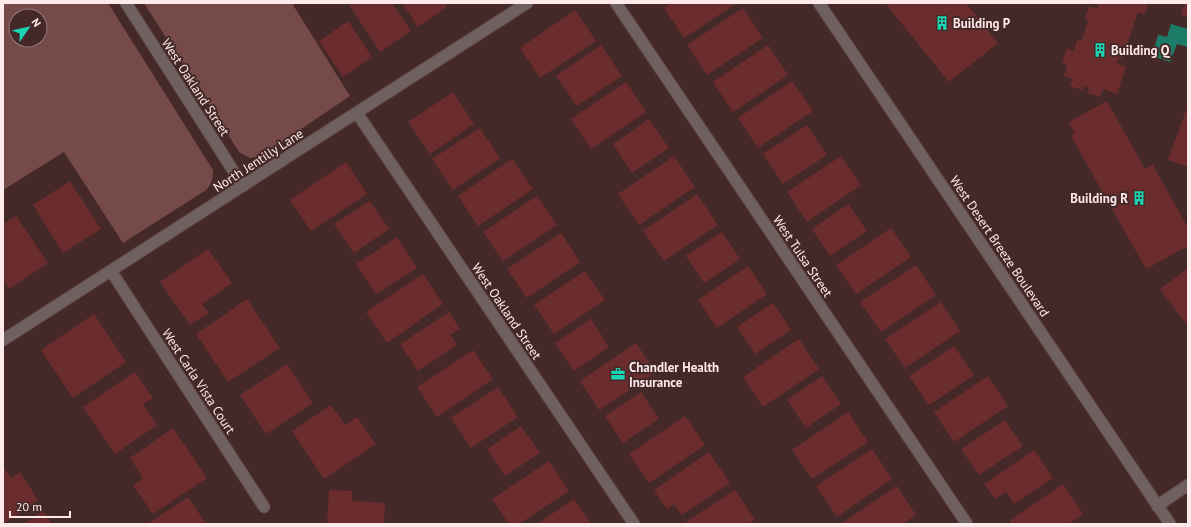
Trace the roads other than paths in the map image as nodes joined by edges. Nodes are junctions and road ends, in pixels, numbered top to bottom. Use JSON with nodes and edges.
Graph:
{"nodes":[{"id":1,"x":126,"y":3,"type":"edge"},
{"id":2,"x":527,"y":3,"type":"edge"},
{"id":3,"x":616,"y":3,"type":"edge"},
{"id":4,"x":819,"y":3,"type":"edge"},
{"id":5,"x":357,"y":113,"type":"junction"},
{"id":6,"x":243,"y":186,"type":"junction"},
{"id":7,"x":111,"y":271,"type":"junction"},
{"id":8,"x":3,"y":340,"type":"edge"},
{"id":9,"x":1188,"y":485,"type":"edge"},
{"id":10,"x":1157,"y":506,"type":"junction"},
{"id":11,"x":264,"y":507,"type":"dead end"},
{"id":12,"x":634,"y":524,"type":"edge"},
{"id":13,"x":967,"y":524,"type":"edge"},
{"id":14,"x":1170,"y":524,"type":"edge"}],
"edges":[{"from":1,"to":6,"type":"street","name":"West Oakland Street"},
{"from":2,"to":5,"type":"street","name":"North Jentilly Lane"},
{"from":3,"to":13,"type":"street","name":"West Tulsa Street"},
{"from":4,"to":10,"type":"street","name":"West Desert Breeze Boulevard"},
{"from":5,"to":6,"type":"street","name":"North Jentilly Lane"},
{"from":5,"to":12,"type":"street","name":"West Oakland Street"},
{"from":6,"to":7,"type":"street","name":"North Jentilly Lane"},
{"from":7,"to":8,"type":"street","name":"North Jentilly Lane"},
{"from":7,"to":11,"type":"street","name":"West Carla Vista Court"},
{"from":9,"to":10,"type":"street"},
{"from":10,"to":14,"type":"street","name":"West Desert Breeze Boulevard"}]}
